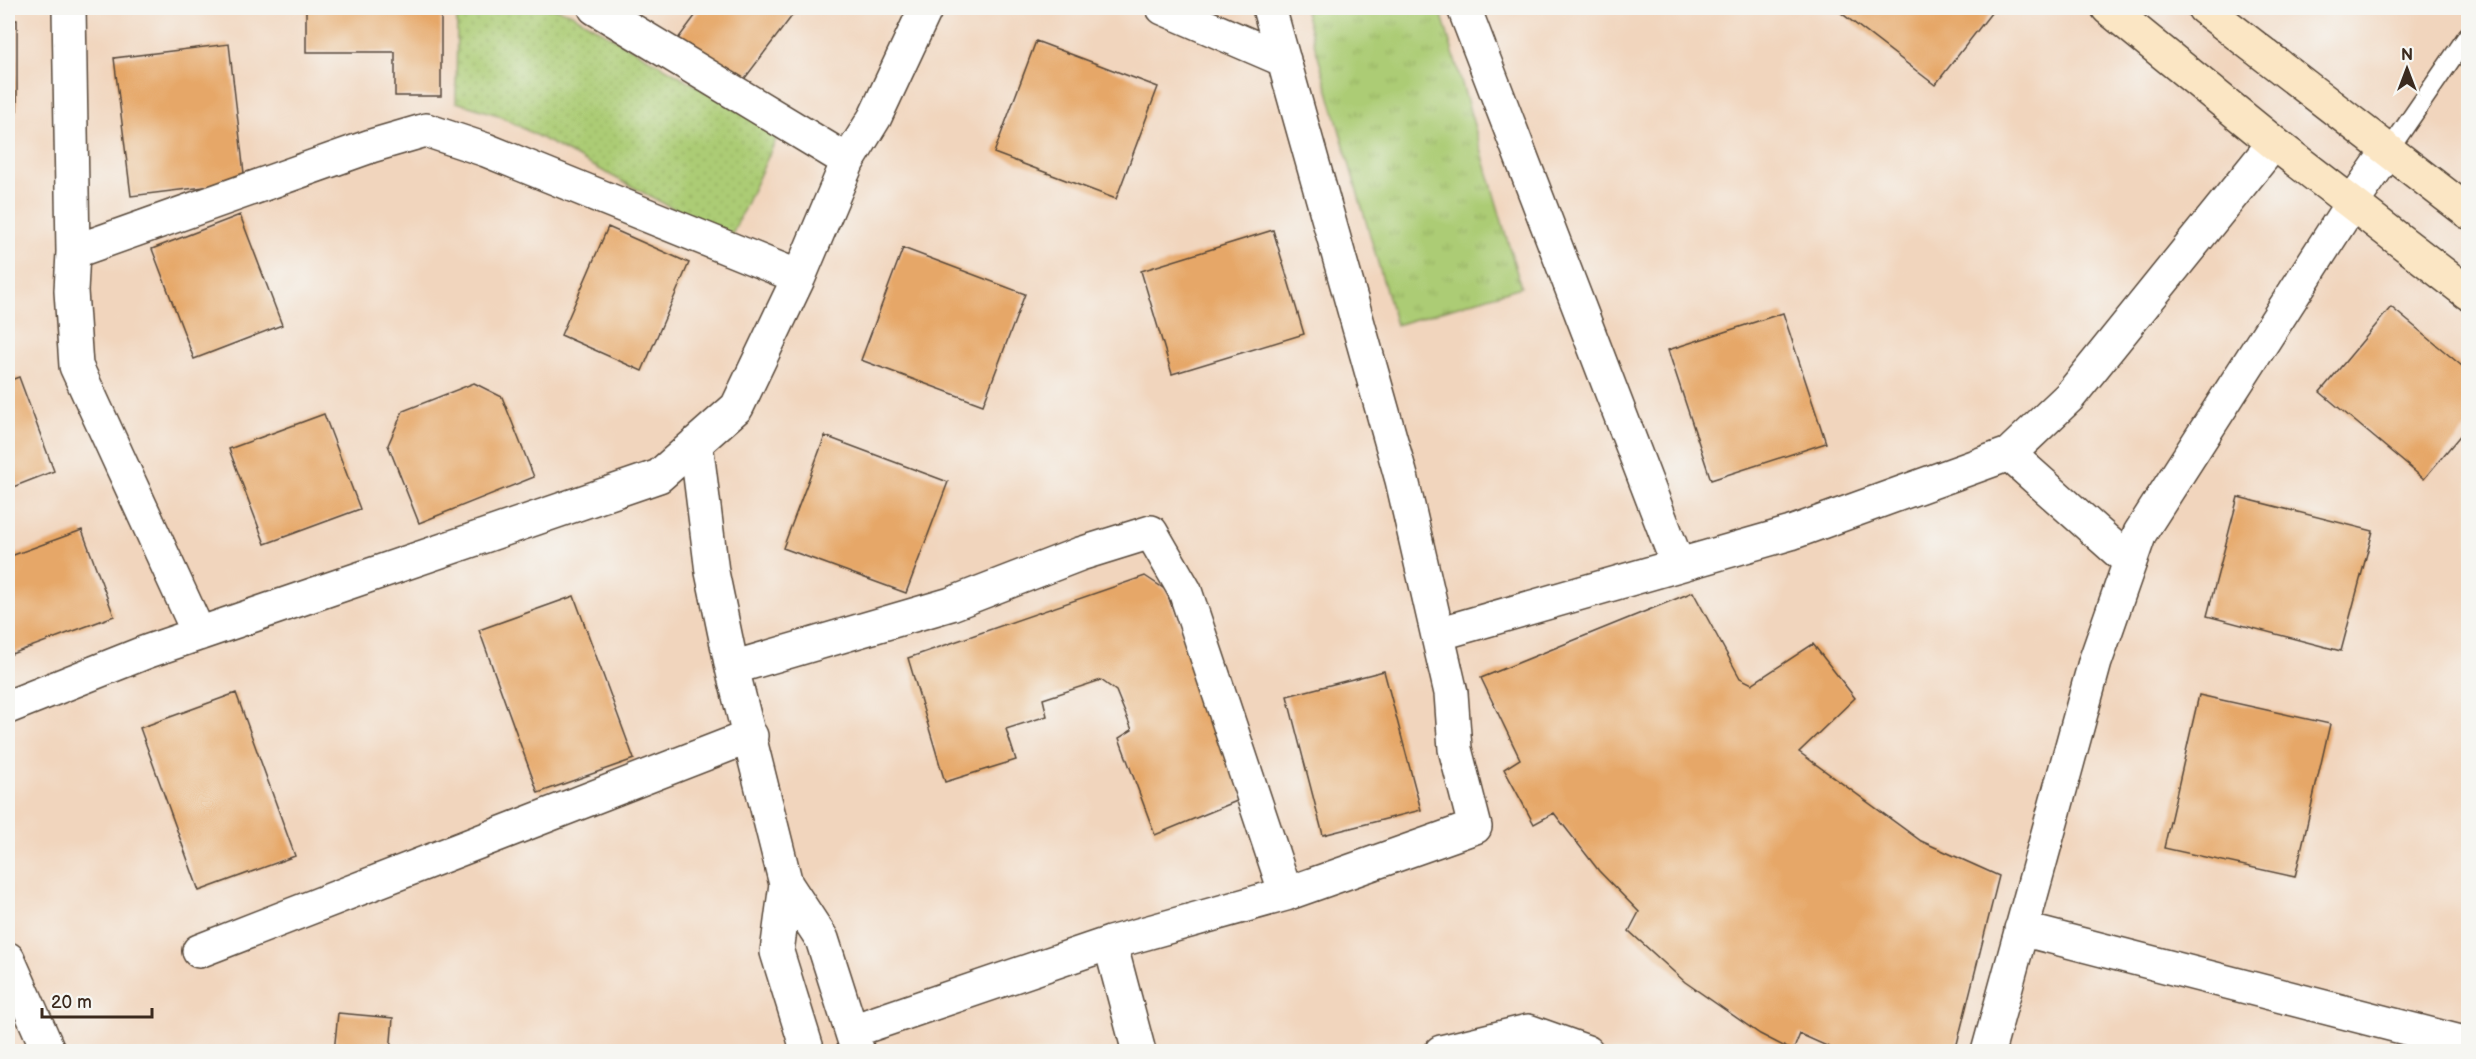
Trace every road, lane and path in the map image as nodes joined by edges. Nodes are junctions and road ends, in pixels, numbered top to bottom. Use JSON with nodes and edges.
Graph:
{"nodes":[{"id":1,"x":69,"y":8,"type":"edge"},
{"id":2,"x":596,"y":8,"type":"edge"},
{"id":3,"x":926,"y":8,"type":"edge"},
{"id":4,"x":1163,"y":8,"type":"edge"},
{"id":5,"x":1269,"y":8,"type":"edge"},
{"id":6,"x":1464,"y":8,"type":"edge"},
{"id":7,"x":2108,"y":8,"type":"edge"},
{"id":8,"x":2204,"y":8,"type":"edge"},
{"id":9,"x":2469,"y":36,"type":"edge"},
{"id":10,"x":1284,"y":60,"type":"junction"},
{"id":11,"x":2274,"y":142,"type":"junction"},
{"id":12,"x":2389,"y":150,"type":"junction"},
{"id":13,"x":848,"y":161,"type":"junction"},
{"id":14,"x":2352,"y":203,"type":"junction"},
{"id":15,"x":2469,"y":212,"type":"edge"},
{"id":16,"x":73,"y":252,"type":"junction"},
{"id":17,"x":799,"y":277,"type":"junction"},
{"id":18,"x":2469,"y":293,"type":"edge"},
{"id":19,"x":696,"y":443,"type":"junction"},
{"id":20,"x":2008,"y":454,"type":"junction"},
{"id":21,"x":2130,"y":562,"type":"junction"},
{"id":22,"x":1678,"y":565,"type":"junction"},
{"id":23,"x":199,"y":634,"type":"junction"},
{"id":24,"x":1438,"y":634,"type":"junction"},
{"id":25,"x":732,"y":668,"type":"junction"},
{"id":26,"x":8,"y":707,"type":"edge"},
{"id":27,"x":751,"y":736,"type":"junction"},
{"id":28,"x":786,"y":884,"type":"junction"},
{"id":29,"x":1286,"y":894,"type":"junction"},
{"id":30,"x":2021,"y":929,"type":"junction"},
{"id":31,"x":1110,"y":943,"type":"junction"},
{"id":32,"x":199,"y":951,"type":"dead end"},
{"id":33,"x":8,"y":959,"type":"edge"},
{"id":34,"x":855,"y":1041,"type":"edge"},
{"id":35,"x":2469,"y":1044,"type":"edge"},
{"id":36,"x":49,"y":1052,"type":"edge"},
{"id":37,"x":808,"y":1052,"type":"edge"},
{"id":38,"x":1138,"y":1052,"type":"edge"},
{"id":39,"x":1441,"y":1052,"type":"edge"},
{"id":40,"x":1587,"y":1052,"type":"edge"},
{"id":41,"x":1988,"y":1052,"type":"edge"}],
"edges":[{"from":1,"to":16,"type":"street"},
{"from":2,"to":13,"type":"street"},
{"from":3,"to":13,"type":"street"},
{"from":4,"to":10,"type":"street"},
{"from":5,"to":10,"type":"street"},
{"from":6,"to":22,"type":"street"},
{"from":7,"to":11,"type":"street"},
{"from":8,"to":12,"type":"street"},
{"from":9,"to":12,"type":"lane"},
{"from":10,"to":24,"type":"street"},
{"from":11,"to":14,"type":"street"},
{"from":11,"to":20,"type":"street"},
{"from":12,"to":14,"type":"street"},
{"from":12,"to":15,"type":"street"},
{"from":13,"to":17,"type":"street"},
{"from":14,"to":18,"type":"street"},
{"from":14,"to":21,"type":"street"},
{"from":16,"to":17,"type":"street"},
{"from":16,"to":23,"type":"street"},
{"from":17,"to":19,"type":"street"},
{"from":19,"to":23,"type":"street"},
{"from":19,"to":25,"type":"street"},
{"from":20,"to":21,"type":"street"},
{"from":20,"to":22,"type":"street"},
{"from":21,"to":30,"type":"street"},
{"from":22,"to":24,"type":"street"},
{"from":23,"to":26,"type":"street"},
{"from":24,"to":29,"type":"street"},
{"from":25,"to":27,"type":"street"},
{"from":25,"to":29,"type":"street"},
{"from":27,"to":28,"type":"street"},
{"from":27,"to":32,"type":"street"},
{"from":28,"to":34,"type":"street"},
{"from":28,"to":37,"type":"street"},
{"from":29,"to":31,"type":"street"},
{"from":30,"to":35,"type":"street"},
{"from":30,"to":41,"type":"street"},
{"from":31,"to":34,"type":"street"},
{"from":31,"to":38,"type":"street"},
{"from":33,"to":36,"type":"street"},
{"from":39,"to":40,"type":"street"}]}
